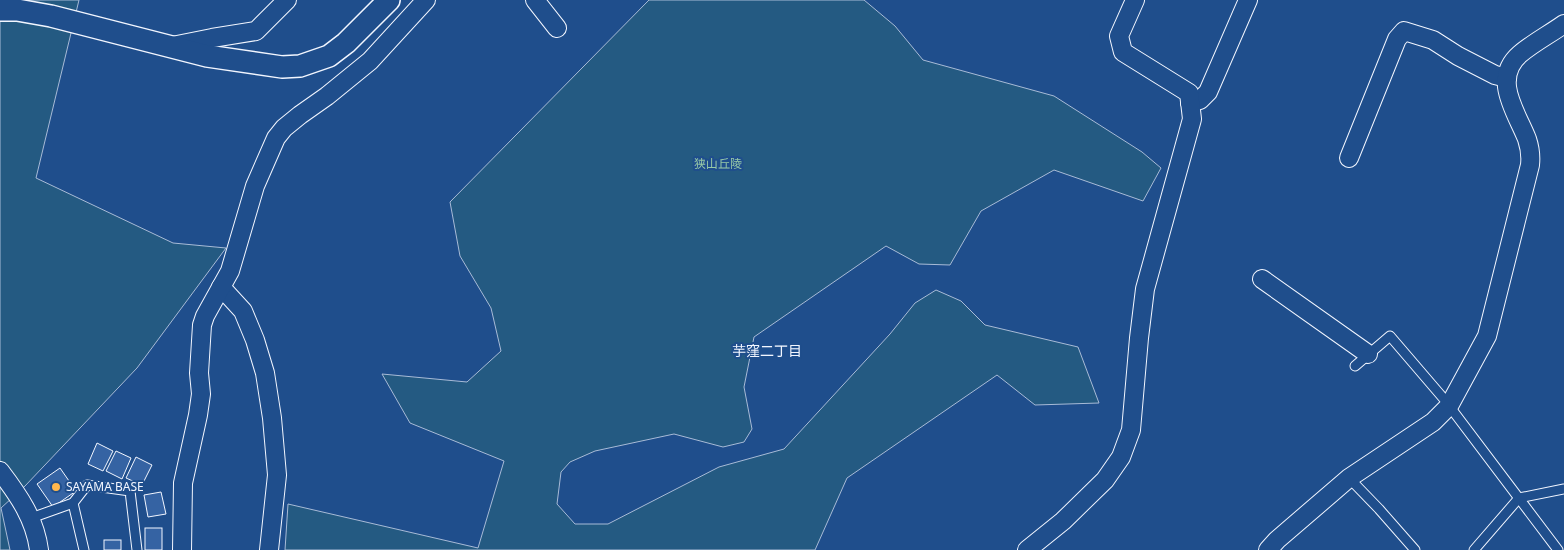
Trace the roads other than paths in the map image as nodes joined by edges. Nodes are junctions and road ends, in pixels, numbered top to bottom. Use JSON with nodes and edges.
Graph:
{"nodes":[{"id":1,"x":287,"y":0,"type":"edge"},
{"id":2,"x":390,"y":0,"type":"edge"},
{"id":3,"x":426,"y":0,"type":"edge"},
{"id":4,"x":535,"y":0,"type":"edge"},
{"id":5,"x":1135,"y":0,"type":"edge"},
{"id":6,"x":1248,"y":0,"type":"edge"},
{"id":7,"x":0,"y":10,"type":"edge"},
{"id":8,"x":1564,"y":24,"type":"edge"},
{"id":9,"x":557,"y":28,"type":"dead end"},
{"id":10,"x":171,"y":46,"type":"junction"},
{"id":11,"x":1507,"y":78,"type":"junction"},
{"id":12,"x":1190,"y":103,"type":"junction"},
{"id":13,"x":1349,"y":158,"type":"dead end"},
{"id":14,"x":1262,"y":279,"type":"dead end"},
{"id":15,"x":221,"y":288,"type":"junction"},
{"id":16,"x":1368,"y":354,"type":"junction"},
{"id":17,"x":1354,"y":366,"type":"dead end"},
{"id":18,"x":1450,"y":406,"type":"junction"},
{"id":19,"x":0,"y":471,"type":"edge"},
{"id":20,"x":1349,"y":478,"type":"junction"},
{"id":21,"x":1564,"y":489,"type":"edge"},
{"id":22,"x":1519,"y":498,"type":"junction"},
{"id":23,"x":73,"y":502,"type":"junction"},
{"id":24,"x":31,"y":518,"type":"junction"},
{"id":25,"x":39,"y":550,"type":"edge"},
{"id":26,"x":84,"y":550,"type":"edge"},
{"id":27,"x":137,"y":550,"type":"edge"},
{"id":28,"x":182,"y":550,"type":"edge"},
{"id":29,"x":269,"y":550,"type":"edge"},
{"id":30,"x":1027,"y":550,"type":"edge"},
{"id":31,"x":1269,"y":550,"type":"edge"},
{"id":32,"x":1415,"y":550,"type":"edge"},
{"id":33,"x":1474,"y":550,"type":"edge"},
{"id":34,"x":1558,"y":550,"type":"edge"}],
"edges":[{"from":1,"to":10,"type":"street"},
{"from":2,"to":10,"type":"street"},
{"from":3,"to":15,"type":"street"},
{"from":4,"to":9,"type":"street"},
{"from":5,"to":12,"type":"street"},
{"from":6,"to":12,"type":"street"},
{"from":7,"to":10,"type":"street"},
{"from":8,"to":11,"type":"street"},
{"from":11,"to":13,"type":"street"},
{"from":11,"to":18,"type":"street"},
{"from":12,"to":30,"type":"street"},
{"from":14,"to":16,"type":"street"},
{"from":15,"to":28,"type":"street"},
{"from":15,"to":29,"type":"street"},
{"from":16,"to":17,"type":"lane"},
{"from":16,"to":18,"type":"lane"},
{"from":18,"to":20,"type":"street"},
{"from":18,"to":22,"type":"lane"},
{"from":19,"to":24,"type":"street"},
{"from":20,"to":31,"type":"street"},
{"from":20,"to":32,"type":"lane"},
{"from":21,"to":22,"type":"lane"},
{"from":22,"to":33,"type":"lane"},
{"from":22,"to":34,"type":"lane"},
{"from":23,"to":24,"type":"lane"},
{"from":23,"to":26,"type":"lane"},
{"from":23,"to":27,"type":"lane"},
{"from":24,"to":25,"type":"street"}]}
